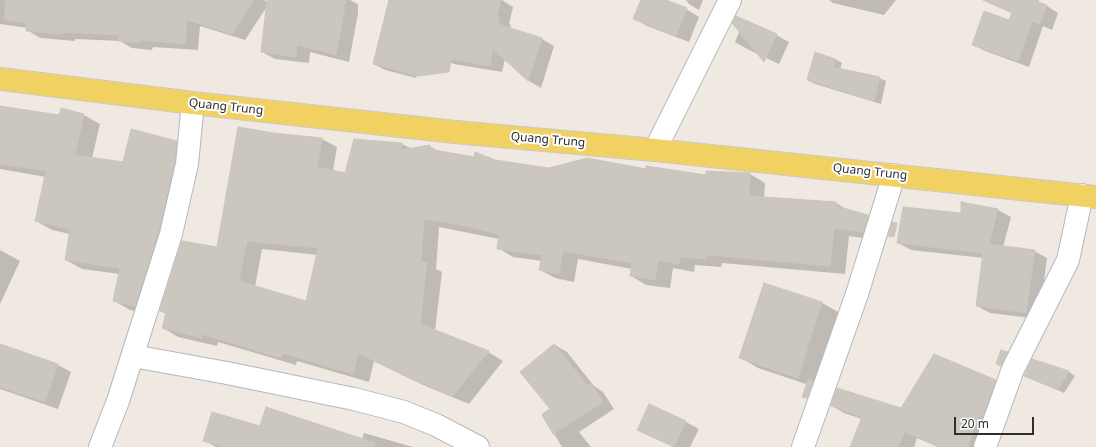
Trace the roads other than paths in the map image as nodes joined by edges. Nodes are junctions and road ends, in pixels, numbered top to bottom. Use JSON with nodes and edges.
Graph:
{"nodes":[{"id":1,"x":730,"y":0,"type":"edge"},
{"id":2,"x":0,"y":79,"type":"edge"},
{"id":3,"x":193,"y":103,"type":"junction"},
{"id":4,"x":655,"y":150,"type":"junction"},
{"id":5,"x":894,"y":175,"type":"junction"},
{"id":6,"x":1089,"y":196,"type":"edge"},
{"id":7,"x":133,"y":356,"type":"junction"},
{"id":8,"x":100,"y":447,"type":"edge"},
{"id":9,"x":478,"y":447,"type":"edge"},
{"id":10,"x":804,"y":447,"type":"edge"},
{"id":11,"x":985,"y":447,"type":"edge"}],
"edges":[{"from":1,"to":4,"type":"street"},
{"from":2,"to":3,"type":"main road","name":"Quang Trung"},
{"from":3,"to":4,"type":"main road","name":"Quang Trung"},
{"from":3,"to":7,"type":"street"},
{"from":4,"to":5,"type":"main road","name":"Quang Trung"},
{"from":5,"to":6,"type":"main road","name":"Quang Trung"},
{"from":5,"to":10,"type":"street"},
{"from":6,"to":11,"type":"street"},
{"from":7,"to":8,"type":"street"},
{"from":7,"to":9,"type":"street"}]}
